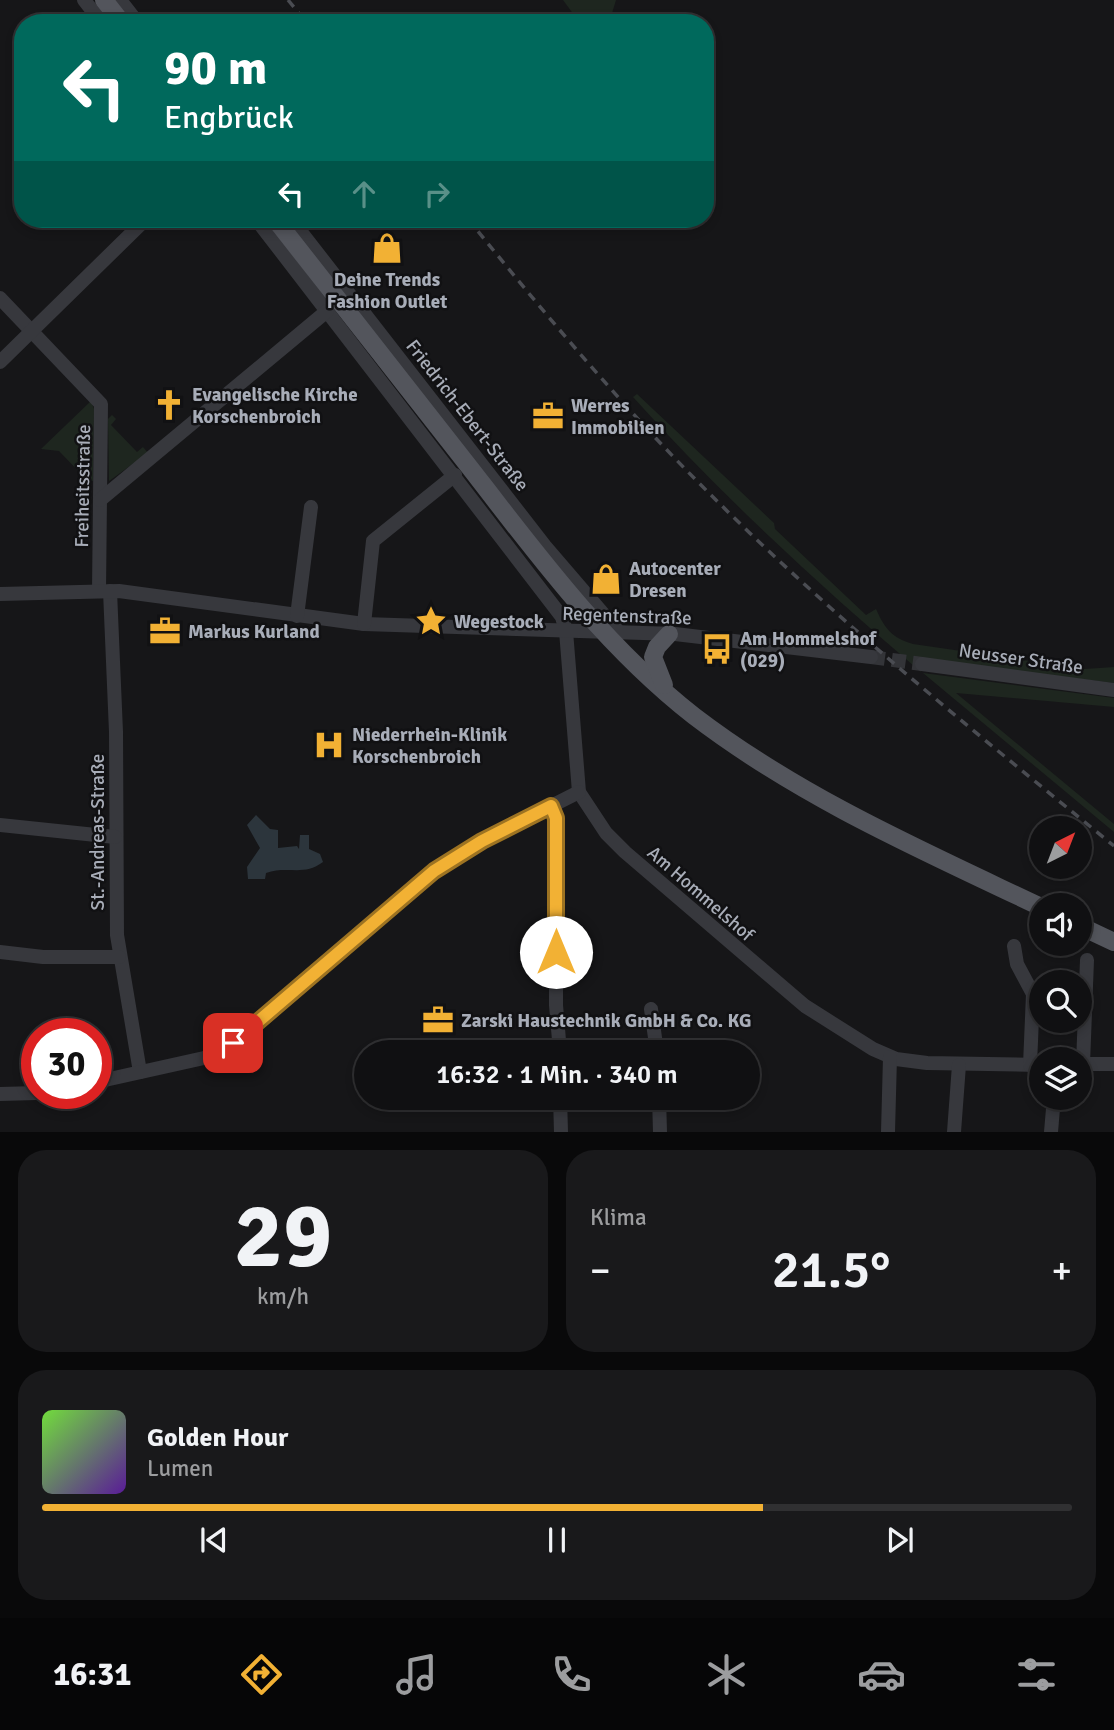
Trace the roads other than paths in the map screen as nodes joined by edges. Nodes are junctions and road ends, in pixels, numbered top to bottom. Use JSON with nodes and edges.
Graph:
{"nodes":[{"id":1,"x":84,"y":0,"type":"edge"},
{"id":2,"x":104,"y":0,"type":"edge"},
{"id":3,"x":120,"y":0,"type":"edge"},
{"id":4,"x":95,"y":14,"type":"edge"},
{"id":5,"x":115,"y":14,"type":"edge"},
{"id":6,"x":131,"y":14,"type":"edge"},
{"id":7,"x":137,"y":228,"type":"edge"},
{"id":8,"x":263,"y":228,"type":"edge"},
{"id":9,"x":282,"y":228,"type":"edge"},
{"id":10,"x":298,"y":228,"type":"edge"},
{"id":11,"x":0,"y":298,"type":"edge"},
{"id":12,"x":327,"y":311,"type":"junction"},
{"id":13,"x":32,"y":330,"type":"junction"},
{"id":14,"x":0,"y":362,"type":"edge"},
{"id":15,"x":454,"y":475,"type":"junction"},
{"id":16,"x":100,"y":500,"type":"junction"},
{"id":17,"x":312,"y":507,"type":"dead end"},
{"id":18,"x":104,"y":591,"type":"junction"},
{"id":19,"x":0,"y":594,"type":"edge"},
{"id":20,"x":297,"y":616,"type":"junction"},
{"id":21,"x":364,"y":624,"type":"junction"},
{"id":22,"x":566,"y":631,"type":"junction"},
{"id":23,"x":610,"y":631,"type":"junction"},
{"id":24,"x":669,"y":634,"type":"junction"},
{"id":25,"x":871,"y":657,"type":"tunnel mouth"},
{"id":26,"x":922,"y":664,"type":"tunnel mouth"},
{"id":27,"x":1114,"y":690,"type":"edge"},
{"id":28,"x":672,"y":696,"type":"junction"},
{"id":29,"x":579,"y":792,"type":"junction"},
{"id":30,"x":551,"y":806,"type":"junction"},
{"id":31,"x":0,"y":825,"type":"edge"},
{"id":32,"x":115,"y":836,"type":"junction"},
{"id":33,"x":1029,"y":901,"type":"edge"},
{"id":34,"x":1092,"y":932,"type":"edge"},
{"id":35,"x":1114,"y":942,"type":"edge"},
{"id":36,"x":1014,"y":946,"type":"dead end"},
{"id":37,"x":0,"y":952,"type":"edge"},
{"id":38,"x":119,"y":957,"type":"junction"},
{"id":39,"x":1087,"y":960,"type":"dead end"},
{"id":40,"x":651,"y":1009,"type":"dead end"},
{"id":41,"x":559,"y":1040,"type":"edge"},
{"id":42,"x":655,"y":1040,"type":"edge"},
{"id":43,"x":1035,"y":1047,"type":"edge"},
{"id":44,"x":1082,"y":1047,"type":"edge"},
{"id":45,"x":891,"y":1057,"type":"junction"},
{"id":46,"x":1114,"y":1063,"type":"edge"},
{"id":47,"x":1092,"y":1064,"type":"edge"},
{"id":48,"x":960,"y":1065,"type":"junction"},
{"id":49,"x":1029,"y":1065,"type":"edge"},
{"id":50,"x":140,"y":1072,"type":"junction"},
{"id":51,"x":112,"y":1078,"type":"edge"},
{"id":52,"x":21,"y":1093,"type":"edge"},
{"id":53,"x":0,"y":1094,"type":"edge"},
{"id":54,"x":560,"y":1110,"type":"edge"},
{"id":55,"x":659,"y":1110,"type":"edge"},
{"id":56,"x":1053,"y":1110,"type":"edge"},
{"id":57,"x":561,"y":1132,"type":"edge"},
{"id":58,"x":660,"y":1132,"type":"edge"},
{"id":59,"x":888,"y":1132,"type":"edge"},
{"id":60,"x":954,"y":1132,"type":"edge"},
{"id":61,"x":1051,"y":1132,"type":"edge"}],
"edges":[{"from":1,"to":4,"type":"street"},
{"from":2,"to":5,"type":"main road"},
{"from":3,"to":6,"type":"street"},
{"from":7,"to":13,"type":"street"},
{"from":8,"to":12,"type":"street"},
{"from":9,"to":23,"type":"main road"},
{"from":10,"to":23,"type":"street","name":"Friedrich-Ebert-Straße"},
{"from":11,"to":13,"type":"street","name":"Freiheitsstraße"},
{"from":12,"to":15,"type":"street"},
{"from":12,"to":16,"type":"street"},
{"from":13,"to":14,"type":"street"},
{"from":13,"to":16,"type":"street","name":"Freiheitsstraße"},
{"from":15,"to":21,"type":"street"},
{"from":15,"to":22,"type":"street"},
{"from":16,"to":18,"type":"street","name":"Freiheitsstraße"},
{"from":17,"to":20,"type":"street"},
{"from":18,"to":19,"type":"street","name":"Regentenstraße"},
{"from":18,"to":20,"type":"street","name":"Regentenstraße"},
{"from":18,"to":32,"type":"street","name":"St.-Andreas-Straße"},
{"from":20,"to":21,"type":"street","name":"Regentenstraße"},
{"from":21,"to":22,"type":"street","name":"Regentenstraße"},
{"from":22,"to":23,"type":"street","name":"Regentenstraße"},
{"from":22,"to":29,"type":"street"},
{"from":23,"to":24,"type":"street","name":"Regentenstraße"},
{"from":23,"to":28,"type":"main road"},
{"from":24,"to":25,"type":"street","name":"Regentenstraße"},
{"from":24,"to":28,"type":"main road"},
{"from":26,"to":27,"type":"street","name":"Neusser Straße"},
{"from":28,"to":33,"type":"main road"},
{"from":29,"to":30,"type":"street"},
{"from":29,"to":45,"type":"street","name":"Am Hommelshof"},
{"from":30,"to":41,"type":"street"},
{"from":30,"to":50,"type":"street"},
{"from":31,"to":32,"type":"street"},
{"from":32,"to":38,"type":"street","name":"St.-Andreas-Straße"},
{"from":34,"to":35,"type":"main road"},
{"from":36,"to":43,"type":"street","name":"Am Hommelshof"},
{"from":37,"to":38,"type":"street"},
{"from":38,"to":50,"type":"street","name":"St.-Andreas-Straße"},
{"from":39,"to":44,"type":"street"},
{"from":40,"to":42,"type":"street"},
{"from":45,"to":48,"type":"street","name":"Am Hommelshof"},
{"from":45,"to":59,"type":"street"},
{"from":46,"to":47,"type":"street"},
{"from":48,"to":49,"type":"street","name":"Am Hommelshof"},
{"from":48,"to":60,"type":"street"},
{"from":50,"to":51,"type":"street"},
{"from":52,"to":53,"type":"street"},
{"from":54,"to":57,"type":"street"},
{"from":55,"to":58,"type":"street"},
{"from":56,"to":61,"type":"street"}]}
